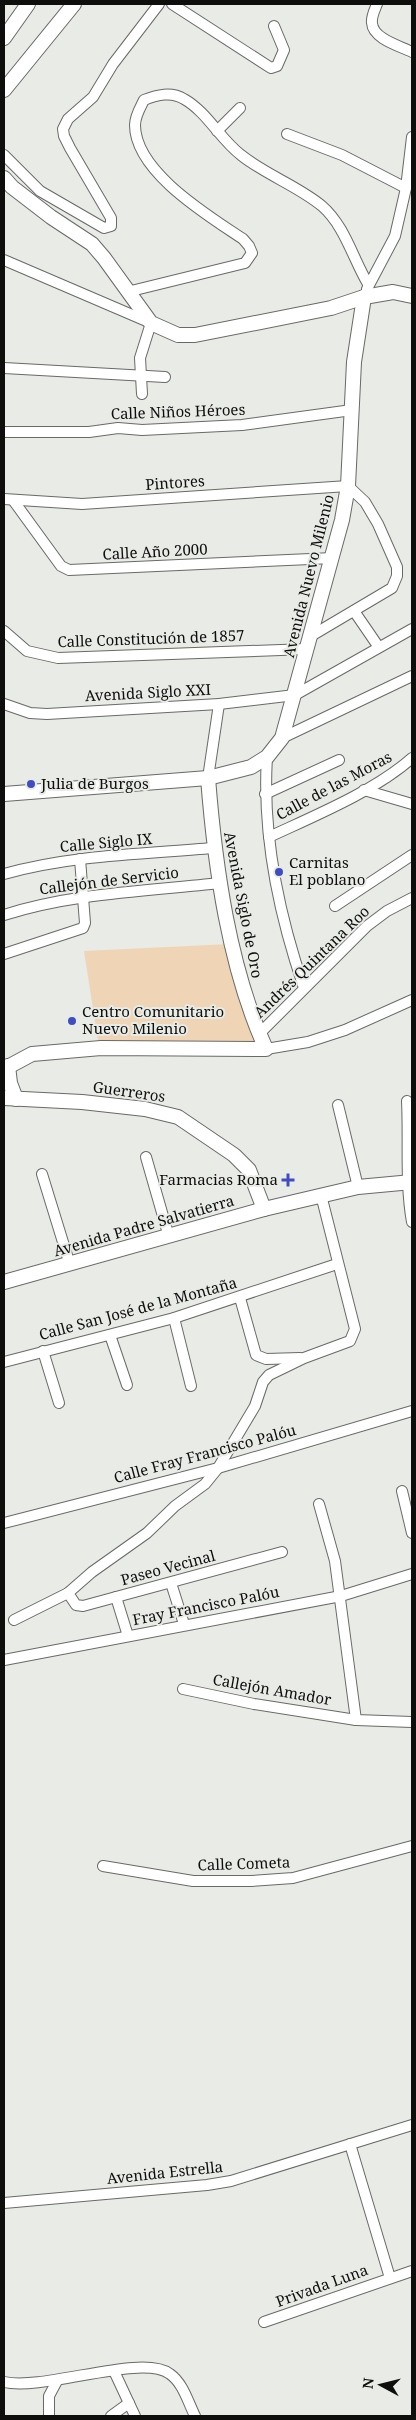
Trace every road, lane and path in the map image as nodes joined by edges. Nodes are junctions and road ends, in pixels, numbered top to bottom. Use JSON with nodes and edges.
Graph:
{"nodes":[{"id":1,"x":28,"y":4,"type":"edge"},
{"id":2,"x":74,"y":4,"type":"edge"},
{"id":3,"x":158,"y":4,"type":"edge"},
{"id":4,"x":172,"y":4,"type":"edge"},
{"id":5,"x":378,"y":4,"type":"edge"},
{"id":6,"x":274,"y":26,"type":"dead end"},
{"id":7,"x":4,"y":38,"type":"edge"},
{"id":8,"x":412,"y":52,"type":"edge"},
{"id":9,"x":4,"y":90,"type":"edge"},
{"id":10,"x":240,"y":108,"type":"dead end"},
{"id":11,"x":217,"y":131,"type":"junction"},
{"id":12,"x":287,"y":134,"type":"dead end"},
{"id":13,"x":412,"y":137,"type":"edge"},
{"id":14,"x":4,"y":155,"type":"edge"},
{"id":15,"x":4,"y":178,"type":"edge"},
{"id":16,"x":406,"y":188,"type":"junction"},
{"id":17,"x":4,"y":260,"type":"edge"},
{"id":18,"x":366,"y":290,"type":"junction"},
{"id":19,"x":127,"y":292,"type":"junction"},
{"id":20,"x":412,"y":296,"type":"edge"},
{"id":21,"x":151,"y":323,"type":"junction"},
{"id":22,"x":4,"y":368,"type":"edge"},
{"id":23,"x":139,"y":374,"type":"junction"},
{"id":24,"x":165,"y":376,"type":"dead end"},
{"id":25,"x":142,"y":394,"type":"dead end"},
{"id":26,"x":352,"y":410,"type":"junction"},
{"id":27,"x":4,"y":432,"type":"edge"},
{"id":28,"x":348,"y":486,"type":"junction"},
{"id":29,"x":9,"y":500,"type":"edge"},
{"id":30,"x":333,"y":558,"type":"junction"},
{"id":31,"x":354,"y":611,"type":"junction"},
{"id":32,"x":412,"y":629,"type":"edge"},
{"id":33,"x":4,"y":631,"type":"edge"},
{"id":34,"x":309,"y":642,"type":"junction"},
{"id":35,"x":378,"y":646,"type":"junction"},
{"id":36,"x":412,"y":676,"type":"edge"},
{"id":37,"x":295,"y":695,"type":"junction"},
{"id":38,"x":4,"y":704,"type":"edge"},
{"id":39,"x":219,"y":704,"type":"junction"},
{"id":40,"x":282,"y":738,"type":"junction"},
{"id":41,"x":268,"y":758,"type":"junction"},
{"id":42,"x":412,"y":758,"type":"edge"},
{"id":43,"x":339,"y":760,"type":"dead end"},
{"id":44,"x":208,"y":778,"type":"junction"},
{"id":45,"x":364,"y":790,"type":"junction"},
{"id":46,"x":4,"y":794,"type":"edge"},
{"id":47,"x":265,"y":794,"type":"junction"},
{"id":48,"x":412,"y":804,"type":"edge"},
{"id":49,"x":269,"y":837,"type":"junction"},
{"id":50,"x":213,"y":848,"type":"junction"},
{"id":51,"x":412,"y":855,"type":"edge"},
{"id":52,"x":80,"y":859,"type":"junction"},
{"id":53,"x":4,"y":874,"type":"edge"},
{"id":54,"x":220,"y":883,"type":"junction"},
{"id":55,"x":83,"y":898,"type":"junction"},
{"id":56,"x":412,"y":898,"type":"edge"},
{"id":57,"x":335,"y":906,"type":"dead end"},
{"id":58,"x":4,"y":915,"type":"edge"},
{"id":59,"x":4,"y":954,"type":"edge"},
{"id":60,"x":304,"y":988,"type":"junction"},
{"id":61,"x":412,"y":1000,"type":"edge"},
{"id":62,"x":259,"y":1034,"type":"junction"},
{"id":63,"x":266,"y":1049,"type":"junction"},
{"id":64,"x":6,"y":1068,"type":"edge"},
{"id":65,"x":10,"y":1098,"type":"edge"},
{"id":66,"x":406,"y":1101,"type":"dead end"},
{"id":67,"x":338,"y":1105,"type":"dead end"},
{"id":68,"x":146,"y":1157,"type":"dead end"},
{"id":69,"x":42,"y":1174,"type":"dead end"},
{"id":70,"x":411,"y":1182,"type":"edge"},
{"id":71,"x":358,"y":1187,"type":"junction"},
{"id":72,"x":321,"y":1195,"type":"junction"},
{"id":73,"x":264,"y":1209,"type":"junction"},
{"id":74,"x":412,"y":1222,"type":"edge"},
{"id":75,"x":169,"y":1237,"type":"junction"},
{"id":76,"x":337,"y":1264,"type":"junction"},
{"id":77,"x":70,"y":1265,"type":"junction"},
{"id":78,"x":4,"y":1282,"type":"edge"},
{"id":79,"x":240,"y":1298,"type":"junction"},
{"id":80,"x":174,"y":1318,"type":"junction"},
{"id":81,"x":110,"y":1335,"type":"junction"},
{"id":82,"x":43,"y":1351,"type":"junction"},
{"id":83,"x":304,"y":1358,"type":"junction"},
{"id":84,"x":4,"y":1362,"type":"edge"},
{"id":85,"x":127,"y":1385,"type":"dead end"},
{"id":86,"x":192,"y":1386,"type":"dead end"},
{"id":87,"x":59,"y":1403,"type":"dead end"},
{"id":88,"x":412,"y":1411,"type":"edge"},
{"id":89,"x":218,"y":1468,"type":"junction"},
{"id":90,"x":402,"y":1491,"type":"dead end"},
{"id":91,"x":319,"y":1504,"type":"dead end"},
{"id":92,"x":4,"y":1523,"type":"edge"},
{"id":93,"x":412,"y":1533,"type":"edge"},
{"id":94,"x":282,"y":1552,"type":"dead end"},
{"id":95,"x":412,"y":1574,"type":"edge"},
{"id":96,"x":171,"y":1583,"type":"junction"},
{"id":97,"x":68,"y":1593,"type":"junction"},
{"id":98,"x":341,"y":1596,"type":"junction"},
{"id":99,"x":116,"y":1597,"type":"junction"},
{"id":100,"x":14,"y":1620,"type":"dead end"},
{"id":101,"x":184,"y":1624,"type":"junction"},
{"id":102,"x":128,"y":1636,"type":"junction"},
{"id":103,"x":4,"y":1660,"type":"edge"},
{"id":104,"x":183,"y":1689,"type":"dead end"},
{"id":105,"x":356,"y":1720,"type":"junction"},
{"id":106,"x":412,"y":1722,"type":"edge"},
{"id":107,"x":412,"y":1846,"type":"edge"},
{"id":108,"x":103,"y":1866,"type":"dead end"},
{"id":109,"x":412,"y":2125,"type":"edge"},
{"id":110,"x":350,"y":2144,"type":"junction"},
{"id":111,"x":4,"y":2203,"type":"edge"},
{"id":112,"x":412,"y":2271,"type":"edge"},
{"id":113,"x":390,"y":2278,"type":"junction"},
{"id":114,"x":264,"y":2322,"type":"dead end"},
{"id":115,"x":114,"y":2371,"type":"junction"},
{"id":116,"x":57,"y":2380,"type":"junction"},
{"id":117,"x":4,"y":2382,"type":"edge"},
{"id":118,"x":129,"y":2403,"type":"junction"},
{"id":119,"x":49,"y":2416,"type":"edge"},
{"id":120,"x":111,"y":2416,"type":"edge"},
{"id":121,"x":135,"y":2416,"type":"edge"},
{"id":122,"x":195,"y":2416,"type":"edge"}],
"edges":[{"from":1,"to":7,"type":"street"},
{"from":2,"to":9,"type":"street"},
{"from":3,"to":14,"type":"street"},
{"from":4,"to":6,"type":"street"},
{"from":5,"to":8,"type":"street"},
{"from":10,"to":11,"type":"street"},
{"from":11,"to":18,"type":"street"},
{"from":11,"to":19,"type":"street"},
{"from":12,"to":16,"type":"street"},
{"from":13,"to":16,"type":"street","name":"Avenida Nuevo Milenio"},
{"from":15,"to":19,"type":"street"},
{"from":16,"to":18,"type":"street","name":"Avenida Nuevo Milenio"},
{"from":17,"to":21,"type":"street"},
{"from":18,"to":20,"type":"street"},
{"from":18,"to":21,"type":"street"},
{"from":18,"to":26,"type":"street","name":"Avenida Nuevo Milenio"},
{"from":19,"to":21,"type":"street"},
{"from":21,"to":23,"type":"street"},
{"from":22,"to":23,"type":"street"},
{"from":23,"to":24,"type":"street"},
{"from":23,"to":25,"type":"street"},
{"from":26,"to":27,"type":"street","name":"Calle Niños Héroes"},
{"from":26,"to":28,"type":"street","name":"Avenida Nuevo Milenio"},
{"from":28,"to":29,"type":"street","name":"Pintores"},
{"from":28,"to":30,"type":"street","name":"Avenida Nuevo Milenio"},
{"from":28,"to":31,"type":"street"},
{"from":29,"to":30,"type":"street","name":"Calle Año 2000"},
{"from":30,"to":34,"type":"street","name":"Avenida Nuevo Milenio"},
{"from":31,"to":34,"type":"street"},
{"from":31,"to":35,"type":"street"},
{"from":32,"to":35,"type":"street"},
{"from":33,"to":34,"type":"street","name":"Calle Constitución de 1857"},
{"from":34,"to":37,"type":"street","name":"Avenida Nuevo Milenio"},
{"from":35,"to":37,"type":"street"},
{"from":36,"to":40,"type":"street"},
{"from":37,"to":39,"type":"street","name":"Avenida Siglo XXI"},
{"from":37,"to":40,"type":"street","name":"Avenida Nuevo Milenio"},
{"from":38,"to":39,"type":"street","name":"Avenida Siglo XXI"},
{"from":39,"to":44,"type":"street","name":"Avenida Siglo de Oro"},
{"from":40,"to":41,"type":"street","name":"Avenida Nuevo Milenio"},
{"from":41,"to":44,"type":"street"},
{"from":41,"to":47,"type":"street"},
{"from":42,"to":45,"type":"street","name":"Calle de las Moras"},
{"from":43,"to":47,"type":"street"},
{"from":44,"to":46,"type":"street"},
{"from":44,"to":50,"type":"street","name":"Avenida Siglo de Oro"},
{"from":45,"to":48,"type":"street"},
{"from":45,"to":49,"type":"street","name":"Calle de las Moras"},
{"from":47,"to":49,"type":"street"},
{"from":49,"to":60,"type":"street"},
{"from":50,"to":52,"type":"street","name":"Calle Siglo IX"},
{"from":50,"to":54,"type":"street","name":"Avenida Siglo de Oro"},
{"from":51,"to":57,"type":"street"},
{"from":52,"to":53,"type":"street","name":"Calle Siglo IX"},
{"from":52,"to":55,"type":"street"},
{"from":54,"to":55,"type":"street","name":"Callejón de Servicio"},
{"from":54,"to":62,"type":"street","name":"Avenida Siglo de Oro"},
{"from":55,"to":58,"type":"street","name":"Callejón de Servicio"},
{"from":55,"to":59,"type":"street"},
{"from":56,"to":60,"type":"street","name":"Andrés Quintana Roo"},
{"from":60,"to":62,"type":"street","name":"Andrés Quintana Roo"},
{"from":61,"to":63,"type":"street"},
{"from":62,"to":63,"type":"street","name":"Avenida Siglo de Oro"},
{"from":63,"to":64,"type":"street"},
{"from":64,"to":65,"type":"street"},
{"from":65,"to":73,"type":"street","name":"Guerreros"},
{"from":66,"to":70,"type":"street"},
{"from":67,"to":71,"type":"street"},
{"from":68,"to":75,"type":"street"},
{"from":69,"to":77,"type":"street"},
{"from":70,"to":71,"type":"street","name":"Avenida Padre Salvatierra"},
{"from":70,"to":74,"type":"street"},
{"from":71,"to":72,"type":"street","name":"Avenida Padre Salvatierra"},
{"from":72,"to":73,"type":"street","name":"Avenida Padre Salvatierra"},
{"from":72,"to":76,"type":"street"},
{"from":73,"to":75,"type":"street","name":"Avenida Padre Salvatierra"},
{"from":75,"to":77,"type":"street","name":"Avenida Padre Salvatierra"},
{"from":76,"to":79,"type":"street","name":"Calle San José de la Montaña"},
{"from":76,"to":83,"type":"street"},
{"from":77,"to":78,"type":"street","name":"Avenida Padre Salvatierra"},
{"from":79,"to":80,"type":"street","name":"Calle San José de la Montaña"},
{"from":79,"to":83,"type":"street"},
{"from":80,"to":81,"type":"street","name":"Calle San José de la Montaña"},
{"from":80,"to":86,"type":"street"},
{"from":81,"to":82,"type":"street","name":"Calle San José de la Montaña"},
{"from":81,"to":85,"type":"street"},
{"from":82,"to":84,"type":"street","name":"Calle San José de la Montaña"},
{"from":82,"to":87,"type":"street"},
{"from":83,"to":89,"type":"street","name":"Paseo Vecinal"},
{"from":88,"to":89,"type":"street","name":"Calle Fray Francisco Palóu"},
{"from":89,"to":92,"type":"street","name":"Calle Fray Francisco Palóu"},
{"from":89,"to":97,"type":"street","name":"Paseo Vecinal"},
{"from":90,"to":93,"type":"street"},
{"from":91,"to":98,"type":"street"},
{"from":94,"to":96,"type":"street","name":"Paseo Vecinal"},
{"from":95,"to":98,"type":"street","name":"Fray Francisco Palóu"},
{"from":96,"to":99,"type":"street","name":"Paseo Vecinal"},
{"from":96,"to":101,"type":"street"},
{"from":97,"to":99,"type":"street","name":"Paseo Vecinal"},
{"from":97,"to":100,"type":"street","name":"Paseo Vecinal"},
{"from":98,"to":101,"type":"street","name":"Fray Francisco Palóu"},
{"from":98,"to":105,"type":"street"},
{"from":99,"to":102,"type":"street"},
{"from":101,"to":102,"type":"street","name":"Fray Francisco Palóu"},
{"from":102,"to":103,"type":"street","name":"Fray Francisco Palóu"},
{"from":104,"to":105,"type":"street","name":"Callejón Amador"},
{"from":105,"to":106,"type":"street","name":"Callejón Amador"},
{"from":107,"to":108,"type":"street","name":"Calle Cometa"},
{"from":109,"to":110,"type":"street","name":"Avenida Estrella"},
{"from":110,"to":111,"type":"street","name":"Avenida Estrella"},
{"from":110,"to":113,"type":"street","name":"Privada Luna"},
{"from":112,"to":113,"type":"street","name":"Privada Luna"},
{"from":113,"to":114,"type":"street","name":"Privada Luna"},
{"from":115,"to":116,"type":"street"},
{"from":115,"to":118,"type":"street"},
{"from":115,"to":122,"type":"street"},
{"from":116,"to":117,"type":"street"},
{"from":116,"to":119,"type":"street"},
{"from":118,"to":120,"type":"street"},
{"from":118,"to":121,"type":"street"}]}
